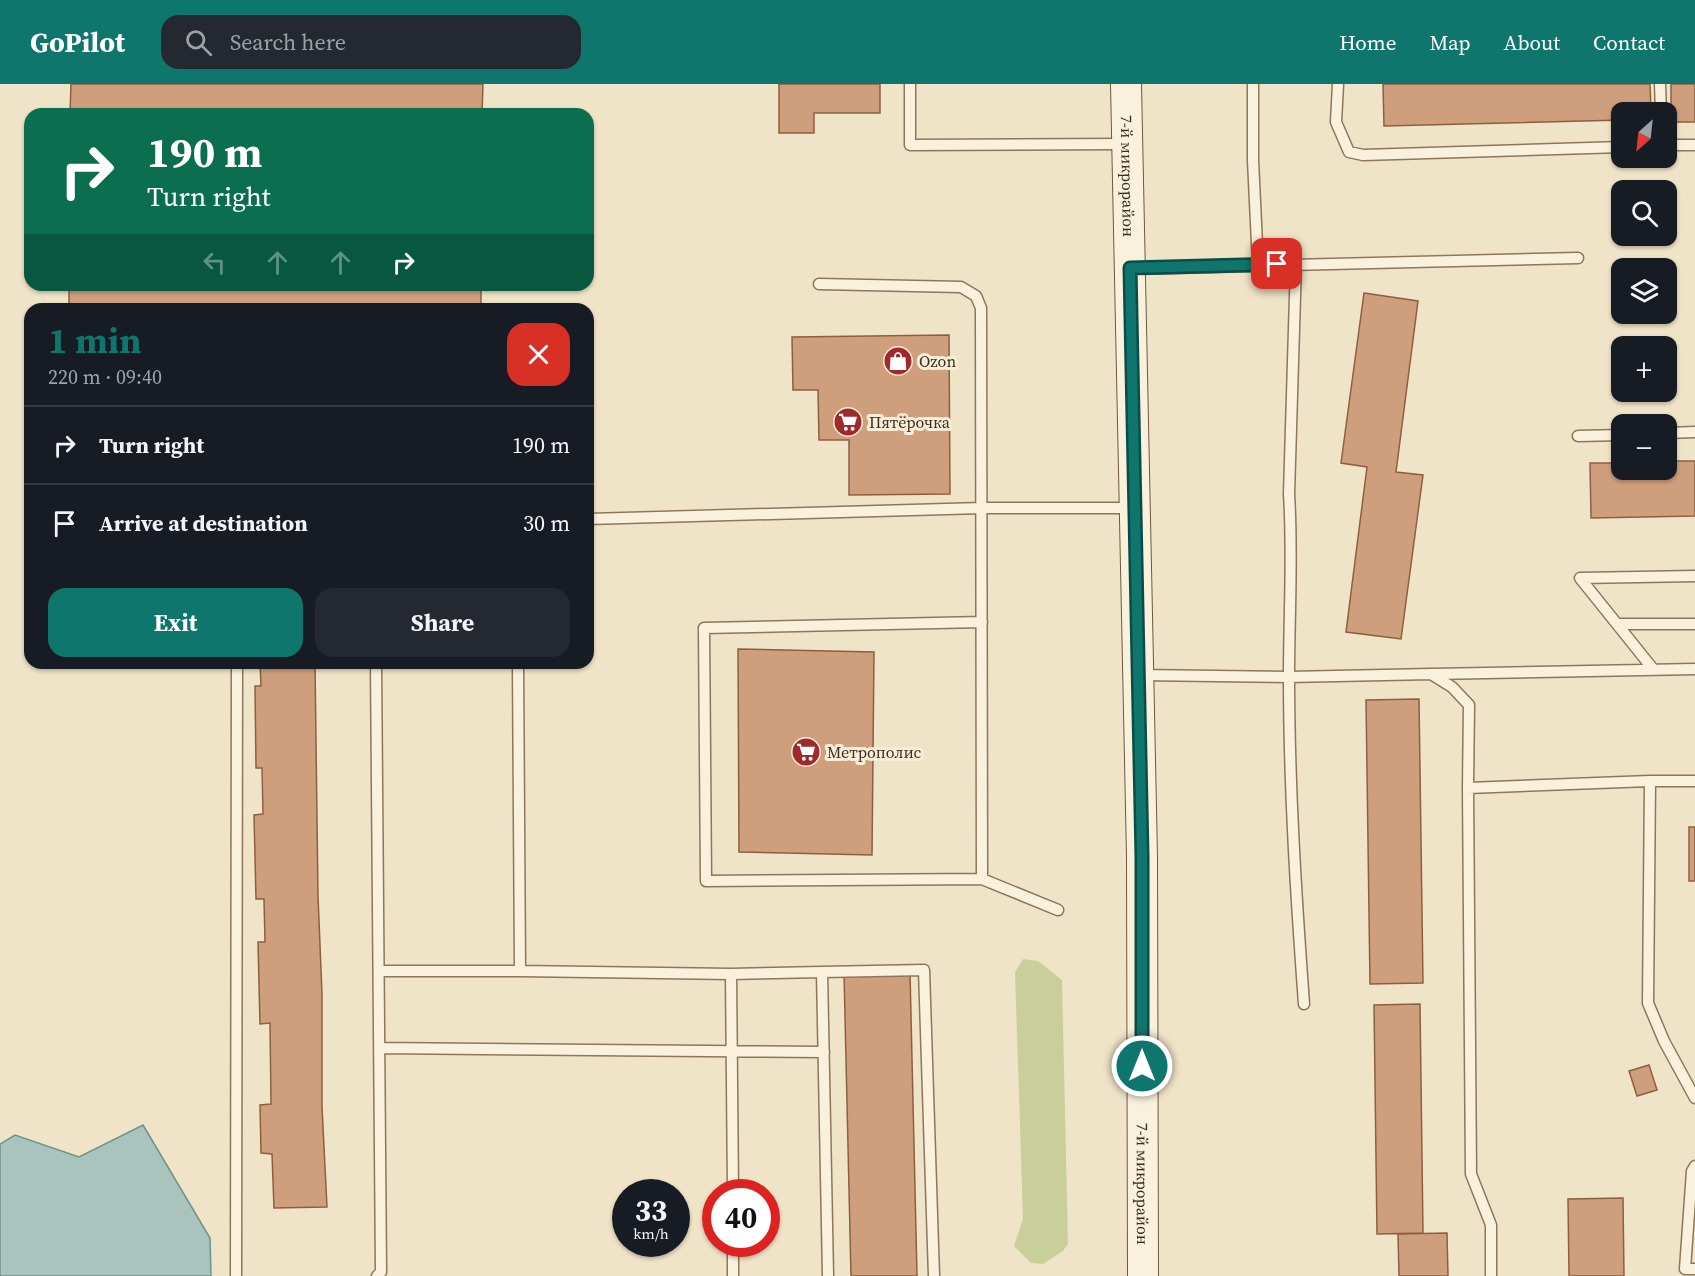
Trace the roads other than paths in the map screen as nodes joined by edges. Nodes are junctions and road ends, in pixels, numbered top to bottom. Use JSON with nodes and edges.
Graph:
{"nodes":[{"id":1,"x":910,"y":84,"type":"edge"},
{"id":2,"x":1126,"y":84,"type":"edge"},
{"id":3,"x":1253,"y":84,"type":"edge"},
{"id":4,"x":1338,"y":84,"type":"edge"},
{"id":5,"x":1660,"y":84,"type":"edge"},
{"id":6,"x":1660,"y":102,"type":"edge"},
{"id":7,"x":1128,"y":144,"type":"junction"},
{"id":8,"x":1695,"y":145,"type":"edge"},
{"id":9,"x":1677,"y":146,"type":"edge"},
{"id":10,"x":1611,"y":147,"type":"edge"},
{"id":11,"x":1578,"y":258,"type":"dead end"},
{"id":12,"x":1296,"y":263,"type":"junction"},
{"id":13,"x":1258,"y":265,"type":"junction"},
{"id":14,"x":1130,"y":268,"type":"junction"},
{"id":15,"x":819,"y":284,"type":"dead end"},
{"id":16,"x":1695,"y":432,"type":"edge"},
{"id":17,"x":1677,"y":433,"type":"edge"},
{"id":18,"x":1611,"y":435,"type":"edge"},
{"id":19,"x":1578,"y":436,"type":"dead end"},
{"id":20,"x":982,"y":508,"type":"junction"},
{"id":21,"x":1135,"y":508,"type":"junction"},
{"id":22,"x":594,"y":519,"type":"edge"},
{"id":23,"x":1695,"y":576,"type":"edge"},
{"id":24,"x":982,"y":622,"type":"junction"},
{"id":25,"x":1617,"y":624,"type":"junction"},
{"id":26,"x":1695,"y":624,"type":"edge"},
{"id":27,"x":237,"y":669,"type":"edge"},
{"id":28,"x":375,"y":669,"type":"edge"},
{"id":29,"x":518,"y":669,"type":"edge"},
{"id":30,"x":1653,"y":669,"type":"junction"},
{"id":31,"x":1695,"y":669,"type":"edge"},
{"id":32,"x":1431,"y":674,"type":"junction"},
{"id":33,"x":1138,"y":675,"type":"junction"},
{"id":34,"x":1289,"y":677,"type":"junction"},
{"id":35,"x":1650,"y":781,"type":"junction"},
{"id":36,"x":1695,"y":781,"type":"edge"},
{"id":37,"x":1468,"y":788,"type":"junction"},
{"id":38,"x":982,"y":879,"type":"junction"},
{"id":39,"x":1058,"y":910,"type":"dead end"},
{"id":40,"x":379,"y":971,"type":"junction"},
{"id":41,"x":520,"y":971,"type":"junction"},
{"id":42,"x":822,"y":972,"type":"junction"},
{"id":43,"x":731,"y":974,"type":"junction"},
{"id":44,"x":1304,"y":1004,"type":"dead end"},
{"id":45,"x":380,"y":1048,"type":"junction"},
{"id":46,"x":731,"y":1052,"type":"junction"},
{"id":47,"x":824,"y":1052,"type":"junction"},
{"id":48,"x":1695,"y":1098,"type":"edge"},
{"id":49,"x":1695,"y":1166,"type":"edge"},
{"id":50,"x":733,"y":1179,"type":"edge"},
{"id":51,"x":733,"y":1257,"type":"edge"},
{"id":52,"x":1687,"y":1271,"type":"edge"},
{"id":53,"x":236,"y":1276,"type":"edge"},
{"id":54,"x":377,"y":1276,"type":"edge"},
{"id":55,"x":734,"y":1276,"type":"edge"},
{"id":56,"x":828,"y":1276,"type":"edge"},
{"id":57,"x":934,"y":1276,"type":"edge"},
{"id":58,"x":1143,"y":1276,"type":"edge"},
{"id":59,"x":1491,"y":1276,"type":"edge"}],
"edges":[{"from":1,"to":7,"type":"lane"},
{"from":2,"to":7,"type":"street","name":"7-й микрорайон"},
{"from":3,"to":13,"type":"lane"},
{"from":4,"to":10,"type":"lane"},
{"from":5,"to":6,"type":"lane"},
{"from":7,"to":14,"type":"street","name":"7-й микрорайон"},
{"from":8,"to":9,"type":"lane"},
{"from":11,"to":12,"type":"lane"},
{"from":12,"to":13,"type":"lane"},
{"from":12,"to":34,"type":"lane"},
{"from":13,"to":14,"type":"lane"},
{"from":14,"to":21,"type":"street","name":"7-й микрорайон"},
{"from":15,"to":20,"type":"lane"},
{"from":16,"to":17,"type":"lane"},
{"from":18,"to":19,"type":"lane"},
{"from":20,"to":21,"type":"lane"},
{"from":20,"to":22,"type":"lane"},
{"from":20,"to":24,"type":"lane"},
{"from":21,"to":33,"type":"street","name":"7-й микрорайон"},
{"from":23,"to":25,"type":"lane"},
{"from":24,"to":38,"type":"lane"},
{"from":24,"to":38,"type":"lane"},
{"from":25,"to":26,"type":"lane"},
{"from":25,"to":30,"type":"lane"},
{"from":27,"to":53,"type":"lane"},
{"from":28,"to":40,"type":"lane"},
{"from":29,"to":41,"type":"lane"},
{"from":30,"to":31,"type":"lane"},
{"from":30,"to":32,"type":"lane"},
{"from":32,"to":34,"type":"lane"},
{"from":32,"to":37,"type":"lane"},
{"from":33,"to":34,"type":"lane"},
{"from":33,"to":58,"type":"street","name":"7-й микрорайон"},
{"from":34,"to":44,"type":"lane"},
{"from":35,"to":36,"type":"lane"},
{"from":35,"to":37,"type":"lane"},
{"from":35,"to":48,"type":"lane"},
{"from":37,"to":59,"type":"lane"},
{"from":38,"to":39,"type":"lane"},
{"from":40,"to":41,"type":"lane"},
{"from":40,"to":45,"type":"lane"},
{"from":41,"to":43,"type":"lane"},
{"from":42,"to":43,"type":"lane"},
{"from":42,"to":47,"type":"lane"},
{"from":42,"to":57,"type":"lane"},
{"from":43,"to":46,"type":"lane"},
{"from":45,"to":46,"type":"lane"},
{"from":45,"to":54,"type":"lane"},
{"from":46,"to":47,"type":"lane"},
{"from":46,"to":50,"type":"lane"},
{"from":47,"to":56,"type":"lane"},
{"from":49,"to":52,"type":"lane"},
{"from":51,"to":55,"type":"lane"}]}
